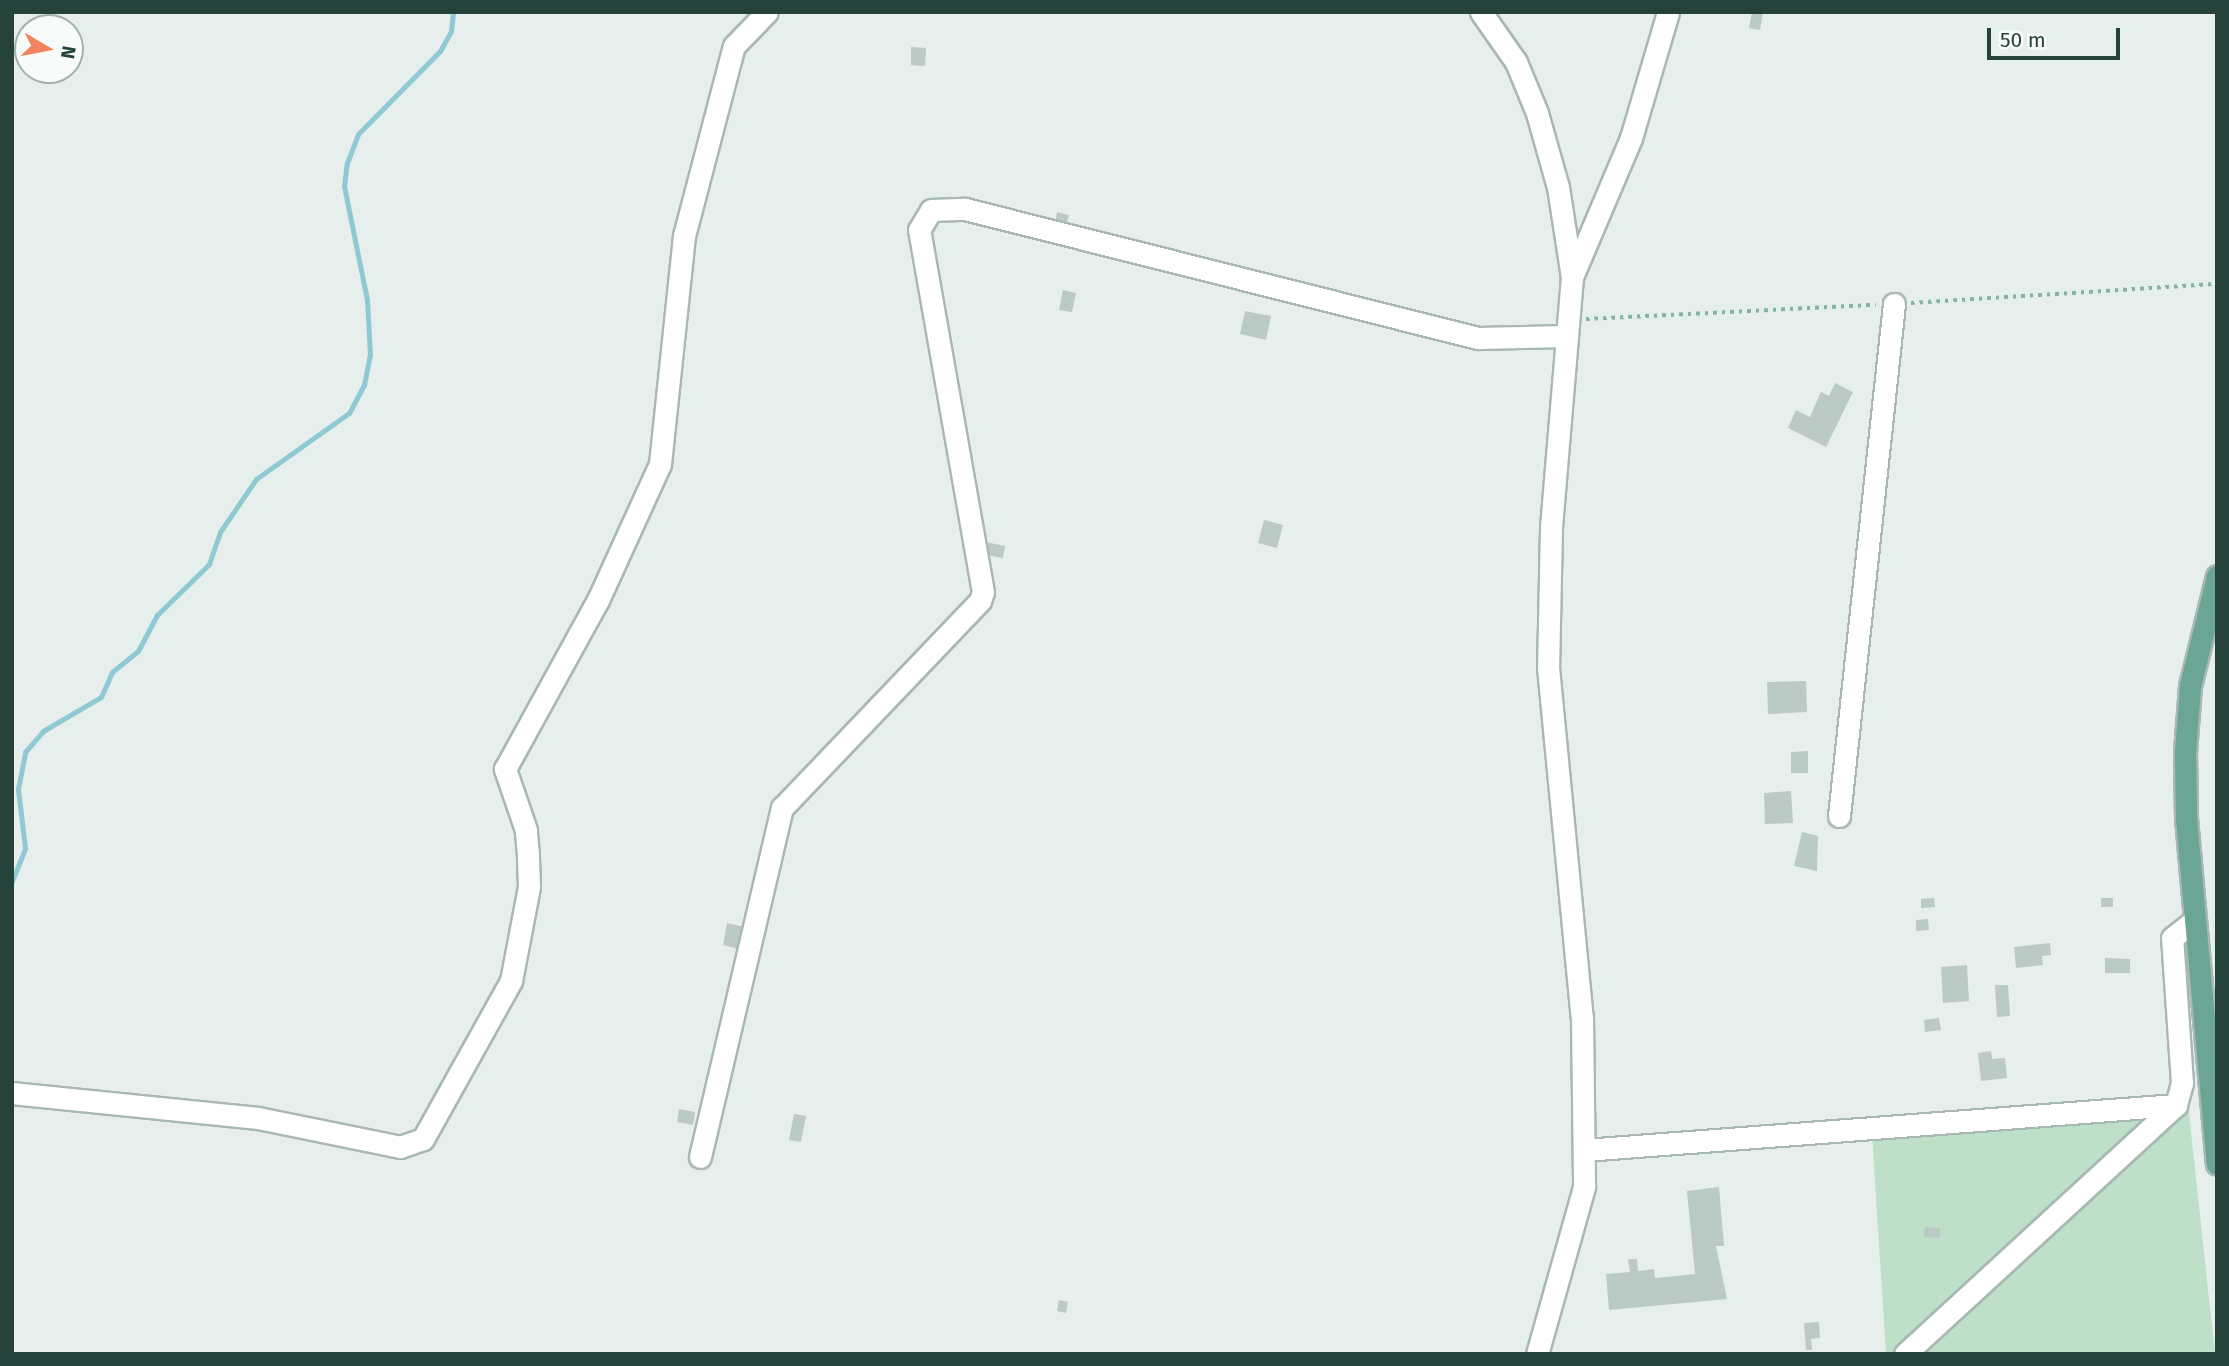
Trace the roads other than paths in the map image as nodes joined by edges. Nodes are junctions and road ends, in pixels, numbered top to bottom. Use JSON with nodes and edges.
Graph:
{"nodes":[{"id":1,"x":767,"y":12,"type":"edge"},
{"id":2,"x":1668,"y":12,"type":"edge"},
{"id":3,"x":1479,"y":14,"type":"edge"},
{"id":4,"x":1572,"y":277,"type":"junction"},
{"id":5,"x":1894,"y":304,"type":"dead end"},
{"id":6,"x":1567,"y":336,"type":"junction"},
{"id":7,"x":2217,"y":576,"type":"edge"},
{"id":8,"x":1839,"y":816,"type":"dead end"},
{"id":9,"x":2195,"y":920,"type":"junction"},
{"id":10,"x":12,"y":1093,"type":"edge"},
{"id":11,"x":2176,"y":1105,"type":"junction"},
{"id":12,"x":1584,"y":1150,"type":"junction"},
{"id":13,"x":700,"y":1157,"type":"dead end"},
{"id":14,"x":2217,"y":1164,"type":"edge"},
{"id":15,"x":1537,"y":1354,"type":"edge"},
{"id":16,"x":1905,"y":1354,"type":"edge"}],
"edges":[{"from":1,"to":10,"type":"street"},
{"from":2,"to":4,"type":"street"},
{"from":3,"to":4,"type":"street"},
{"from":4,"to":6,"type":"street"},
{"from":5,"to":8,"type":"street"},
{"from":6,"to":12,"type":"street"},
{"from":6,"to":13,"type":"street"},
{"from":7,"to":9,"type":"main road"},
{"from":9,"to":11,"type":"street"},
{"from":9,"to":14,"type":"main road"},
{"from":11,"to":12,"type":"street"},
{"from":11,"to":16,"type":"street"},
{"from":12,"to":15,"type":"street"}]}
